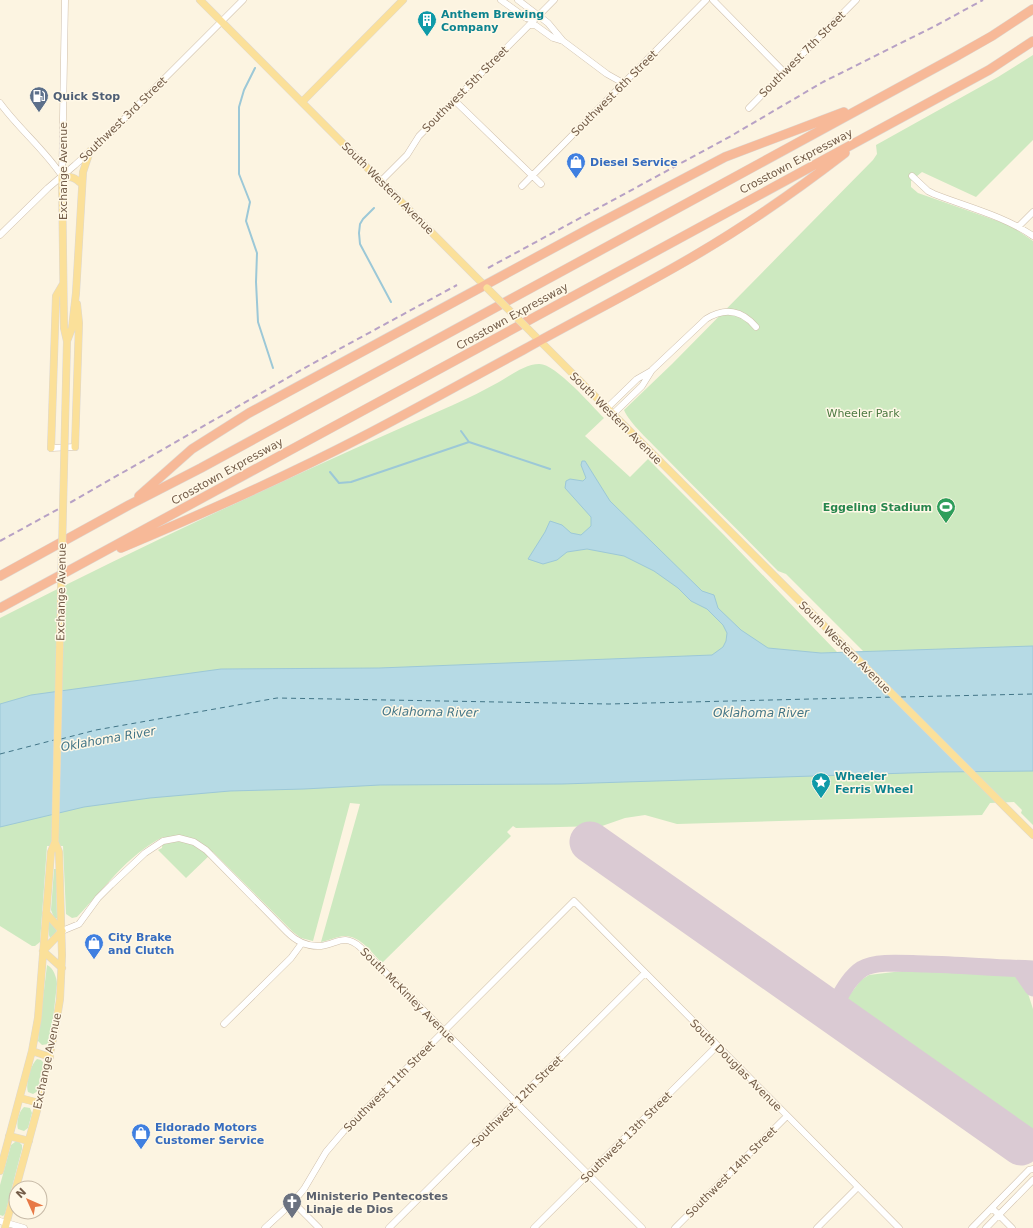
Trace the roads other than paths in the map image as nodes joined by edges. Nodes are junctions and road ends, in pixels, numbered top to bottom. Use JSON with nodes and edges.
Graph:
{"nodes":[{"id":1,"x":65,"y":0,"type":"edge"},
{"id":2,"x":200,"y":0,"type":"edge"},
{"id":3,"x":243,"y":0,"type":"edge"},
{"id":4,"x":403,"y":0,"type":"edge"},
{"id":5,"x":501,"y":0,"type":"edge"},
{"id":6,"x":518,"y":0,"type":"edge"},
{"id":7,"x":554,"y":0,"type":"edge"},
{"id":8,"x":706,"y":0,"type":"edge"},
{"id":9,"x":713,"y":0,"type":"edge"},
{"id":10,"x":856,"y":0,"type":"edge"},
{"id":11,"x":1033,"y":9,"type":"edge"},
{"id":12,"x":539,"y":15,"type":"junction"},
{"id":13,"x":221,"y":21,"type":"junction"},
{"id":14,"x":529,"y":25,"type":"junction"},
{"id":15,"x":562,"y":41,"type":"junction"},
{"id":16,"x":1033,"y":41,"type":"edge"},
{"id":17,"x":784,"y":72,"type":"junction"},
{"id":18,"x":623,"y":83,"type":"junction"},
{"id":19,"x":454,"y":100,"type":"junction"},
{"id":20,"x":876,"y":100,"type":"junction"},
{"id":21,"x":302,"y":102,"type":"junction"},
{"id":22,"x":0,"y":103,"type":"edge"},
{"id":23,"x":748,"y":108,"type":"dead end"},
{"id":24,"x":871,"y":134,"type":"junction"},
{"id":25,"x":90,"y":151,"type":"junction"},
{"id":26,"x":62,"y":176,"type":"junction"},
{"id":27,"x":532,"y":176,"type":"junction"},
{"id":28,"x":912,"y":176,"type":"dead end"},
{"id":29,"x":381,"y":181,"type":"junction"},
{"id":30,"x":82,"y":184,"type":"junction"},
{"id":31,"x":541,"y":184,"type":"dead end"},
{"id":32,"x":522,"y":186,"type":"dead end"},
{"id":33,"x":1033,"y":212,"type":"edge"},
{"id":34,"x":1019,"y":226,"type":"junction"},
{"id":35,"x":0,"y":235,"type":"edge"},
{"id":36,"x":1033,"y":236,"type":"edge"},
{"id":37,"x":63,"y":283,"type":"junction"},
{"id":38,"x":486,"y":287,"type":"junction"},
{"id":39,"x":76,"y":293,"type":"junction"},
{"id":40,"x":756,"y":327,"type":"dead end"},
{"id":41,"x":539,"y":340,"type":"junction"},
{"id":42,"x":67,"y":341,"type":"junction"},
{"id":43,"x":652,"y":370,"type":"junction"},
{"id":44,"x":607,"y":408,"type":"junction"},
{"id":45,"x":613,"y":414,"type":"junction"},
{"id":46,"x":75,"y":447,"type":"joint"},
{"id":47,"x":51,"y":448,"type":"joint"},
{"id":48,"x":129,"y":505,"type":"junction"},
{"id":49,"x":73,"y":568,"type":"junction"},
{"id":50,"x":0,"y":576,"type":"edge"},
{"id":51,"x":0,"y":608,"type":"edge"},
{"id":52,"x":1033,"y":835,"type":"edge"},
{"id":53,"x":55,"y":842,"type":"junction"},
{"id":54,"x":574,"y":901,"type":"joint"},
{"id":55,"x":46,"y":913,"type":"junction"},
{"id":56,"x":62,"y":931,"type":"junction"},
{"id":57,"x":302,"y":943,"type":"junction"},
{"id":58,"x":43,"y":951,"type":"junction"},
{"id":59,"x":62,"y":968,"type":"junction"},
{"id":60,"x":645,"y":973,"type":"junction"},
{"id":61,"x":224,"y":1024,"type":"dead end"},
{"id":62,"x":444,"y":1031,"type":"junction"},
{"id":63,"x":717,"y":1046,"type":"junction"},
{"id":64,"x":32,"y":1051,"type":"junction"},
{"id":65,"x":50,"y":1057,"type":"junction"},
{"id":66,"x":20,"y":1098,"type":"junction"},
{"id":67,"x":516,"y":1102,"type":"junction"},
{"id":68,"x":39,"y":1103,"type":"junction"},
{"id":69,"x":787,"y":1116,"type":"junction"},
{"id":70,"x":9,"y":1136,"type":"junction"},
{"id":71,"x":29,"y":1141,"type":"junction"},
{"id":72,"x":1033,"y":1169,"type":"edge"},
{"id":73,"x":0,"y":1171,"type":"edge"},
{"id":74,"x":588,"y":1175,"type":"junction"},
{"id":75,"x":1033,"y":1180,"type":"edge"},
{"id":76,"x":858,"y":1187,"type":"junction"},
{"id":77,"x":1010,"y":1189,"type":"junction"},
{"id":78,"x":1018,"y":1195,"type":"junction"},
{"id":79,"x":293,"y":1202,"type":"junction"},
{"id":80,"x":992,"y":1208,"type":"junction"},
{"id":81,"x":999,"y":1215,"type":"junction"},
{"id":82,"x":4,"y":1224,"type":"edge"},
{"id":83,"x":24,"y":1228,"type":"edge"},
{"id":84,"x":265,"y":1228,"type":"edge"},
{"id":85,"x":319,"y":1228,"type":"edge"},
{"id":86,"x":389,"y":1228,"type":"edge"},
{"id":87,"x":534,"y":1228,"type":"edge"},
{"id":88,"x":642,"y":1228,"type":"edge"},
{"id":89,"x":675,"y":1228,"type":"edge"},
{"id":90,"x":817,"y":1228,"type":"edge"},
{"id":91,"x":899,"y":1228,"type":"edge"},
{"id":92,"x":972,"y":1228,"type":"edge"},
{"id":93,"x":986,"y":1228,"type":"edge"},
{"id":94,"x":1012,"y":1228,"type":"edge"}],
"edges":[{"from":1,"to":26,"type":"street","name":"Exchange Avenue"},
{"from":2,"to":13,"type":"main road","name":"South Western Avenue"},
{"from":3,"to":13,"type":"street","name":"Southwest 3rd Street"},
{"from":4,"to":21,"type":"main road"},
{"from":5,"to":12,"type":"street"},
{"from":6,"to":12,"type":"street"},
{"from":7,"to":12,"type":"street","name":"Southwest 5th Street"},
{"from":8,"to":18,"type":"street","name":"Southwest 6th Street"},
{"from":9,"to":17,"type":"street"},
{"from":10,"to":17,"type":"street","name":"Southwest 7th Street"},
{"from":11,"to":20,"type":"highway","name":"Crosstown Expressway"},
{"from":12,"to":14,"type":"street","name":"Southwest 5th Street"},
{"from":12,"to":15,"type":"street"},
{"from":13,"to":21,"type":"main road","name":"South Western Avenue"},
{"from":13,"to":25,"type":"street","name":"Southwest 3rd Street"},
{"from":14,"to":15,"type":"street"},
{"from":14,"to":19,"type":"street","name":"Southwest 5th Street"},
{"from":15,"to":18,"type":"street"},
{"from":16,"to":24,"type":"highway","name":"Crosstown Expressway"},
{"from":17,"to":23,"type":"street","name":"Southwest 7th Street"},
{"from":18,"to":27,"type":"street","name":"Southwest 6th Street"},
{"from":19,"to":27,"type":"street"},
{"from":19,"to":29,"type":"street","name":"Southwest 5th Street"},
{"from":20,"to":38,"type":"highway"},
{"from":20,"to":48,"type":"highway","name":"Crosstown Expressway"},
{"from":21,"to":29,"type":"main road","name":"South Western Avenue"},
{"from":22,"to":26,"type":"street"},
{"from":24,"to":41,"type":"highway"},
{"from":24,"to":49,"type":"highway","name":"Crosstown Expressway"},
{"from":25,"to":26,"type":"street","name":"Southwest 3rd Street"},
{"from":25,"to":30,"type":"main road","name":"Exchange Avenue"},
{"from":26,"to":30,"type":"main road"},
{"from":26,"to":35,"type":"street","name":"Southwest 3rd Street"},
{"from":26,"to":37,"type":"main road","name":"Exchange Avenue"},
{"from":27,"to":31,"type":"street"},
{"from":27,"to":32,"type":"street","name":"Southwest 6th Street"},
{"from":28,"to":34,"type":"street"},
{"from":29,"to":38,"type":"main road","name":"South Western Avenue"},
{"from":30,"to":39,"type":"main road","name":"Exchange Avenue"},
{"from":33,"to":34,"type":"street"},
{"from":34,"to":36,"type":"street"},
{"from":37,"to":42,"type":"main road","name":"Exchange Avenue"},
{"from":37,"to":47,"type":"main road"},
{"from":38,"to":41,"type":"main road","name":"South Western Avenue","bridge":true},
{"from":38,"to":48,"type":"highway"},
{"from":39,"to":42,"type":"main road","name":"Exchange Avenue"},
{"from":39,"to":46,"type":"main road"},
{"from":40,"to":43,"type":"street"},
{"from":41,"to":44,"type":"main road","name":"South Western Avenue"},
{"from":41,"to":49,"type":"highway"},
{"from":42,"to":53,"type":"main road","name":"Exchange Avenue","bridge":true},
{"from":43,"to":44,"type":"street"},
{"from":43,"to":45,"type":"street"},
{"from":44,"to":45,"type":"main road","name":"South Western Avenue"},
{"from":45,"to":52,"type":"main road","name":"South Western Avenue"},
{"from":46,"to":47,"type":"street"},
{"from":48,"to":50,"type":"highway","name":"Crosstown Expressway"},
{"from":49,"to":51,"type":"highway","name":"Crosstown Expressway"},
{"from":53,"to":55,"type":"main road","name":"Exchange Avenue"},
{"from":53,"to":56,"type":"main road","name":"Exchange Avenue"},
{"from":54,"to":60,"type":"street","name":"South Douglas Avenue"},
{"from":54,"to":62,"type":"street","name":"Southwest 11th Street"},
{"from":55,"to":56,"type":"main road"},
{"from":55,"to":58,"type":"main road","name":"Exchange Avenue"},
{"from":56,"to":57,"type":"street","name":"South McKinley Avenue"},
{"from":56,"to":58,"type":"main road"},
{"from":56,"to":59,"type":"main road","name":"Exchange Avenue"},
{"from":57,"to":61,"type":"street"},
{"from":57,"to":62,"type":"street","name":"South McKinley Avenue"},
{"from":58,"to":59,"type":"main road"},
{"from":58,"to":64,"type":"main road","name":"Exchange Avenue"},
{"from":59,"to":65,"type":"main road","name":"Exchange Avenue"},
{"from":60,"to":63,"type":"street","name":"South Douglas Avenue"},
{"from":60,"to":67,"type":"street","name":"Southwest 12th Street"},
{"from":62,"to":67,"type":"street","name":"South McKinley Avenue"},
{"from":62,"to":79,"type":"street","name":"Southwest 11th Street"},
{"from":63,"to":69,"type":"street","name":"South Douglas Avenue"},
{"from":63,"to":74,"type":"street","name":"Southwest 13th Street"},
{"from":64,"to":65,"type":"main road"},
{"from":64,"to":66,"type":"main road","name":"Exchange Avenue"},
{"from":65,"to":68,"type":"main road","name":"Exchange Avenue"},
{"from":66,"to":68,"type":"main road"},
{"from":66,"to":70,"type":"main road","name":"Exchange Avenue"},
{"from":67,"to":74,"type":"street","name":"South McKinley Avenue"},
{"from":67,"to":86,"type":"street","name":"Southwest 12th Street"},
{"from":68,"to":71,"type":"main road","name":"Exchange Avenue"},
{"from":69,"to":76,"type":"street","name":"South Douglas Avenue"},
{"from":69,"to":89,"type":"street","name":"Southwest 14th Street"},
{"from":70,"to":71,"type":"main road"},
{"from":70,"to":73,"type":"main road","name":"Exchange Avenue"},
{"from":71,"to":82,"type":"main road","name":"Exchange Avenue"},
{"from":72,"to":77,"type":"street"},
{"from":74,"to":87,"type":"street","name":"Southwest 13th Street"},
{"from":74,"to":88,"type":"street","name":"South McKinley Avenue"},
{"from":75,"to":78,"type":"street"},
{"from":76,"to":90,"type":"street"},
{"from":76,"to":91,"type":"street","name":"South Douglas Avenue"},
{"from":77,"to":78,"type":"street"},
{"from":77,"to":80,"type":"street"},
{"from":78,"to":81,"type":"street"},
{"from":79,"to":84,"type":"street","name":"Southwest 11th Street"},
{"from":79,"to":85,"type":"street"},
{"from":80,"to":81,"type":"street"},
{"from":80,"to":92,"type":"street"},
{"from":81,"to":93,"type":"street"},
{"from":81,"to":94,"type":"street"},
{"from":82,"to":83,"type":"street"}]}
